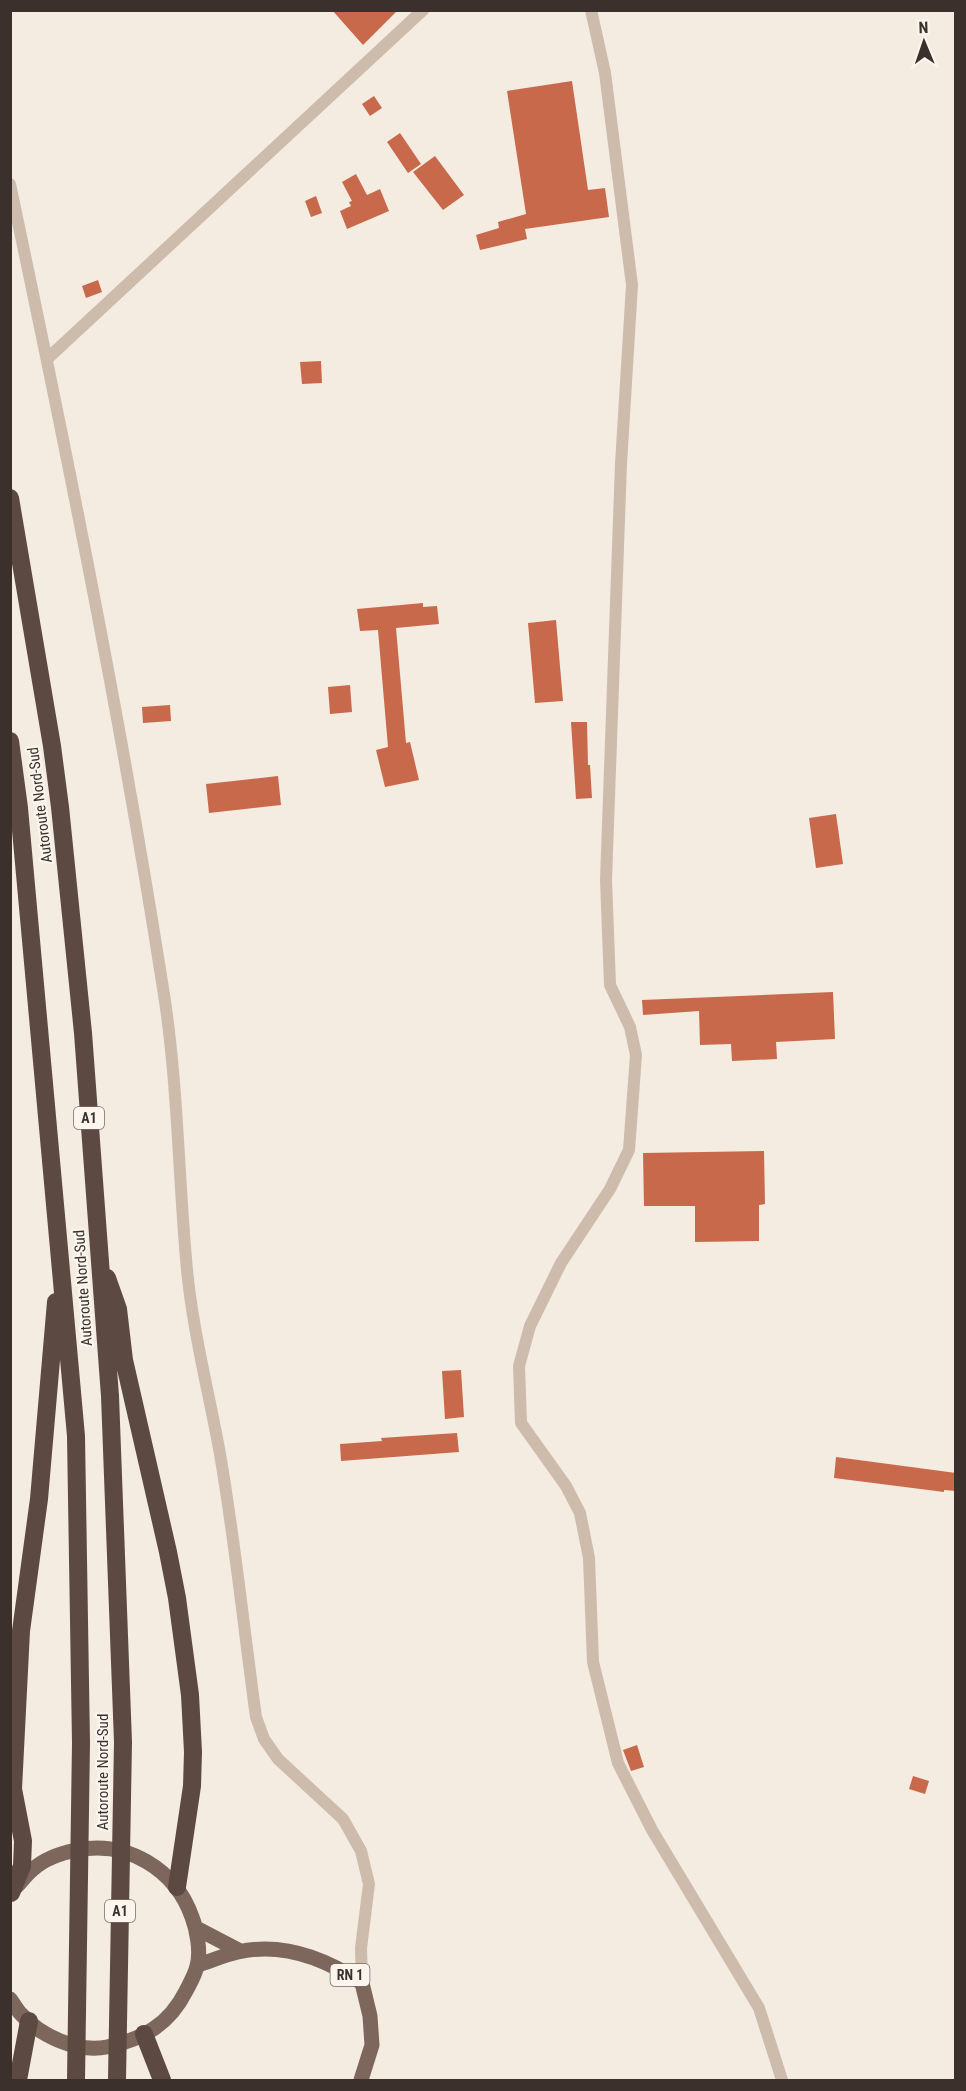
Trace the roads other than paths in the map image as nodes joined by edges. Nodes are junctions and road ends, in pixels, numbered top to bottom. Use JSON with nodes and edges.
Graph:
{"nodes":[{"id":1,"x":423,"y":10,"type":"edge"},
{"id":2,"x":591,"y":10,"type":"edge"},
{"id":3,"x":10,"y":184,"type":"edge"},
{"id":4,"x":47,"y":359,"type":"junction"},
{"id":5,"x":10,"y":498,"type":"edge"},
{"id":6,"x":10,"y":741,"type":"edge"},
{"id":7,"x":99,"y":1254,"type":"junction"},
{"id":8,"x":60,"y":1262,"type":"junction"},
{"id":9,"x":177,"y":1887,"type":"junction"},
{"id":10,"x":11,"y":1894,"type":"edge"},
{"id":11,"x":196,"y":1928,"type":"junction"},
{"id":12,"x":240,"y":1952,"type":"junction"},
{"id":13,"x":198,"y":1965,"type":"junction"},
{"id":14,"x":362,"y":1983,"type":"junction"},
{"id":15,"x":10,"y":1999,"type":"edge"},
{"id":16,"x":29,"y":2021,"type":"junction"},
{"id":17,"x":144,"y":2034,"type":"junction"},
{"id":18,"x":18,"y":2080,"type":"edge"},
{"id":19,"x":76,"y":2080,"type":"edge"},
{"id":20,"x":117,"y":2080,"type":"edge"},
{"id":21,"x":162,"y":2080,"type":"edge"},
{"id":22,"x":360,"y":2080,"type":"edge"},
{"id":23,"x":782,"y":2080,"type":"edge"}],
"edges":[{"from":1,"to":4,"type":"street"},
{"from":2,"to":23,"type":"street"},
{"from":3,"to":4,"type":"street"},
{"from":4,"to":14,"type":"street"},
{"from":5,"to":7,"type":"highway","name":"Autoroute Nord-Sud","number":"A1"},
{"from":6,"to":8,"type":"highway","name":"Autoroute Nord-Sud"},
{"from":7,"to":9,"type":"highway"},
{"from":7,"to":20,"type":"highway","name":"Autoroute Nord-Sud","number":"A1"},
{"from":8,"to":10,"type":"highway"},
{"from":8,"to":19,"type":"highway","name":"Autoroute Nord-Sud"},
{"from":9,"to":10,"type":"main road"},
{"from":9,"to":11,"type":"main road"},
{"from":11,"to":12,"type":"main road"},
{"from":11,"to":13,"type":"main road"},
{"from":12,"to":13,"type":"main road","number":"RN 1"},
{"from":12,"to":14,"type":"main road","number":"RN 1"},
{"from":13,"to":17,"type":"main road"},
{"from":14,"to":22,"type":"main road","number":"RN 1"},
{"from":15,"to":16,"type":"main road"},
{"from":16,"to":17,"type":"main road"},
{"from":16,"to":18,"type":"highway"},
{"from":17,"to":21,"type":"highway"}]}
